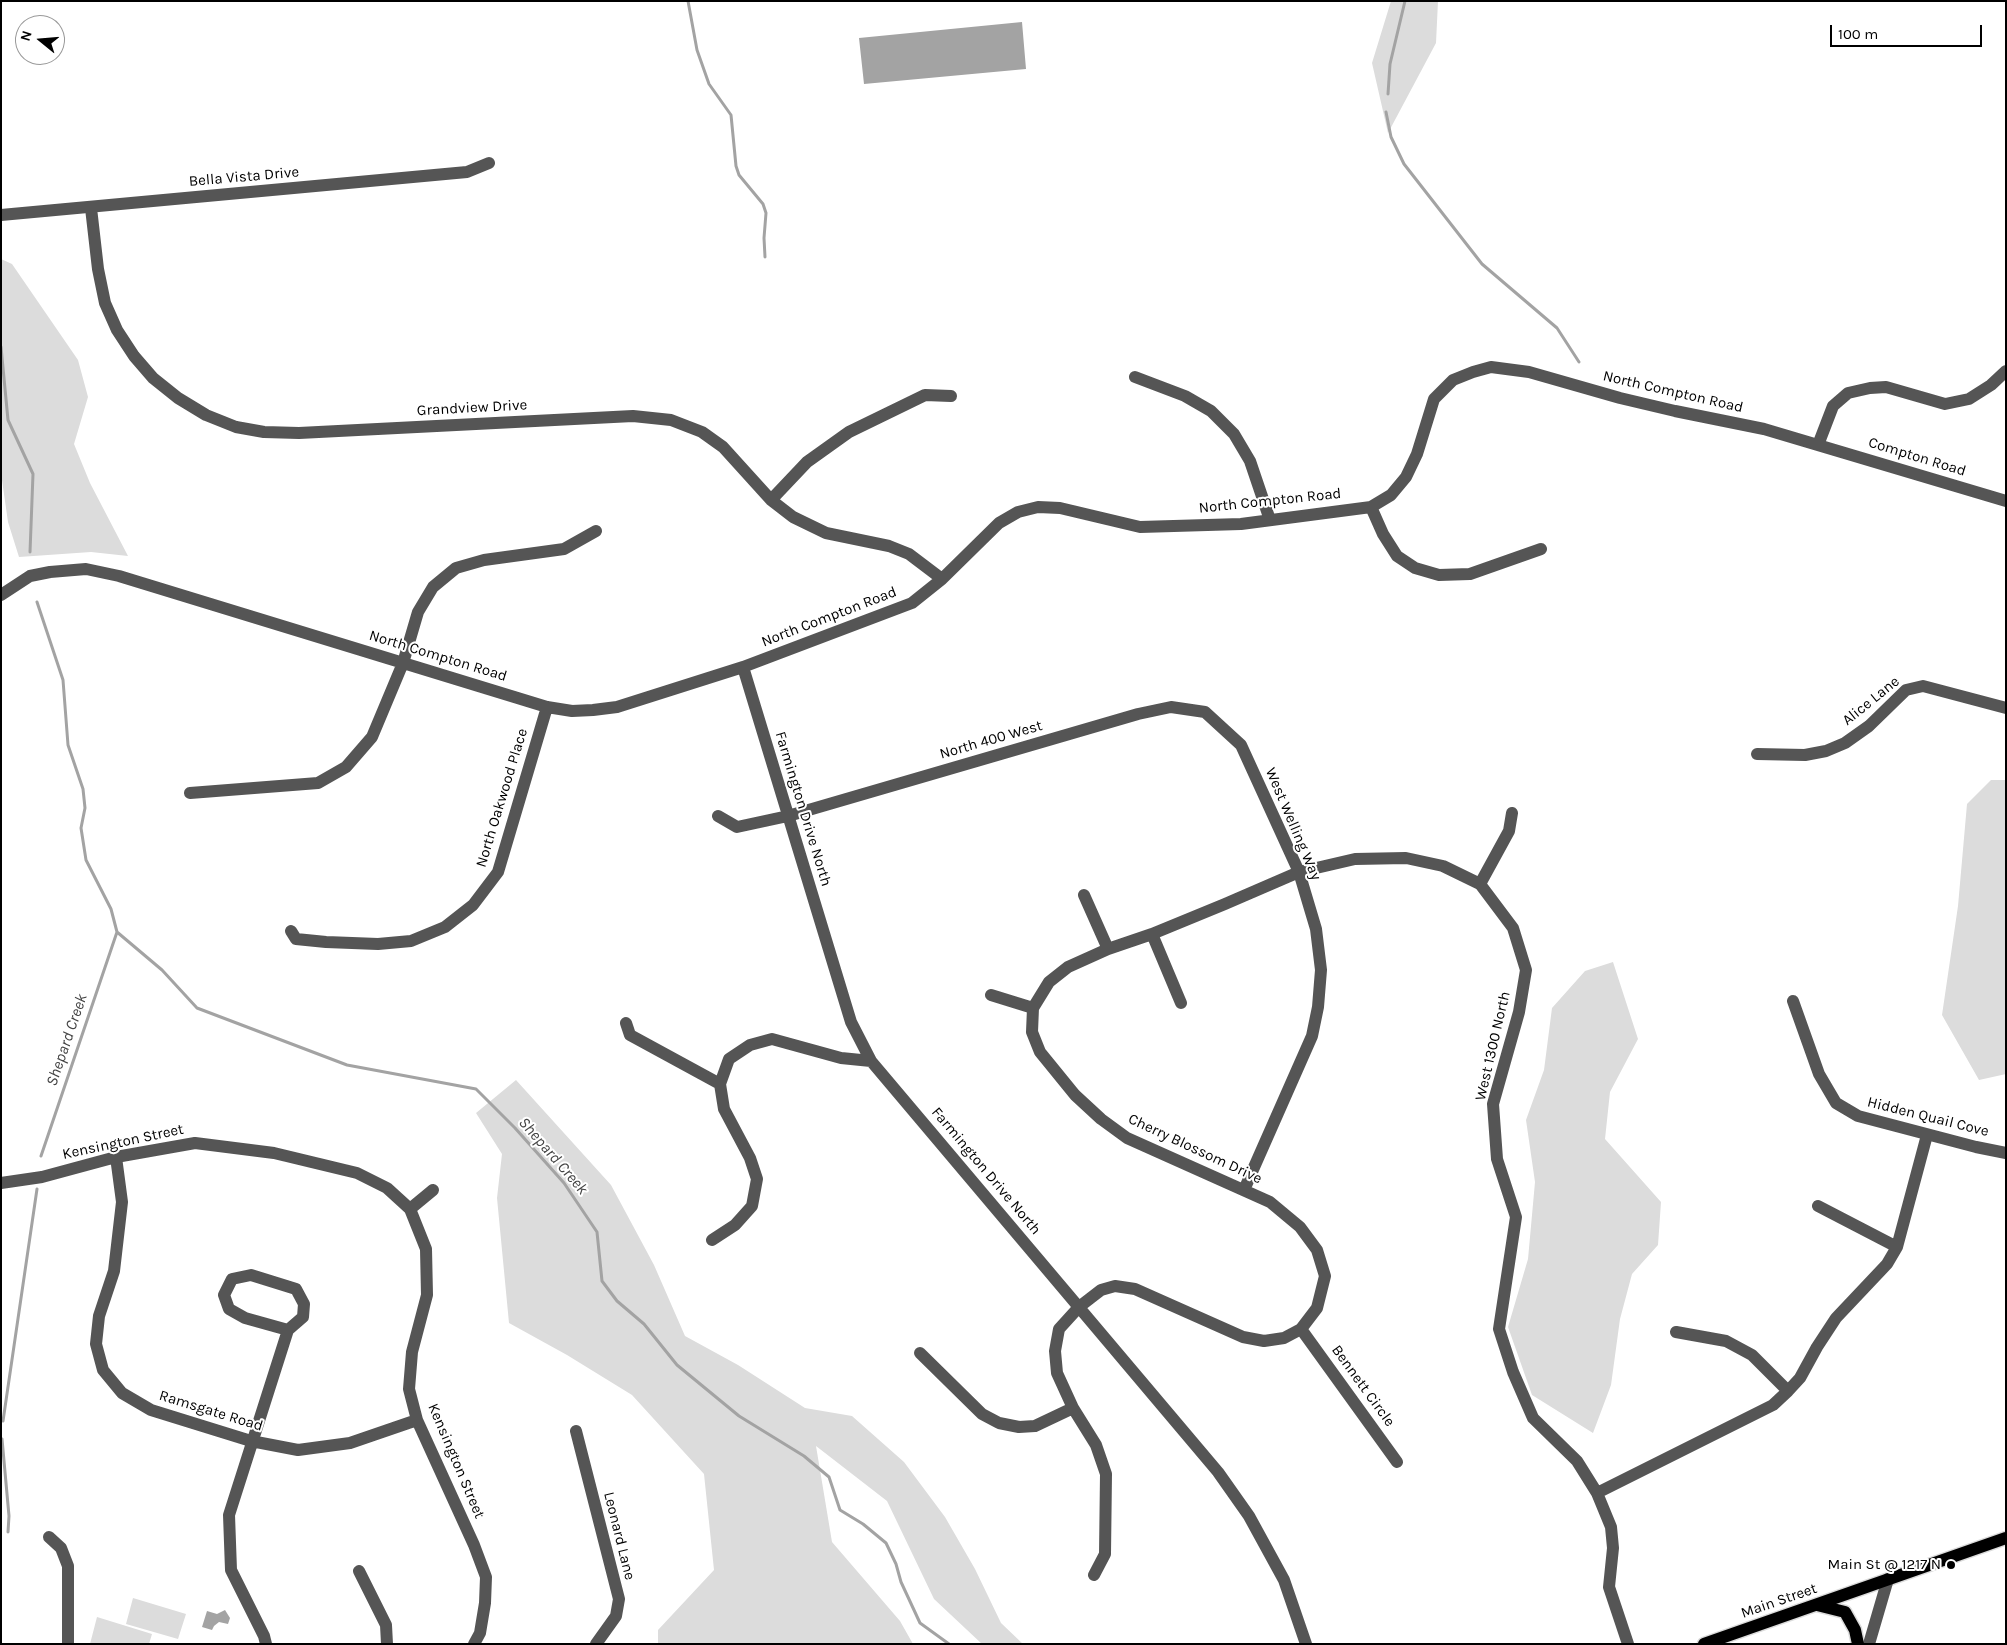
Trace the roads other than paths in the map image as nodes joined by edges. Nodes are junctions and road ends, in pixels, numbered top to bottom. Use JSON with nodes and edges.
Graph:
{"nodes":[{"id":1,"x":489,"y":163,"type":"dead end"},
{"id":2,"x":91,"y":208,"type":"junction"},
{"id":3,"x":1,"y":216,"type":"edge"},
{"id":4,"x":2006,"y":371,"type":"edge"},
{"id":5,"x":1135,"y":377,"type":"dead end"},
{"id":6,"x":951,"y":396,"type":"dead end"},
{"id":7,"x":1818,"y":445,"type":"junction"},
{"id":8,"x":771,"y":500,"type":"junction"},
{"id":9,"x":2006,"y":501,"type":"edge"},
{"id":10,"x":1371,"y":507,"type":"junction"},
{"id":11,"x":1270,"y":520,"type":"junction"},
{"id":12,"x":596,"y":531,"type":"dead end"},
{"id":13,"x":1541,"y":549,"type":"dead end"},
{"id":14,"x":942,"y":579,"type":"junction"},
{"id":15,"x":1,"y":595,"type":"edge"},
{"id":16,"x":403,"y":663,"type":"junction"},
{"id":17,"x":743,"y":667,"type":"junction"},
{"id":18,"x":547,"y":707,"type":"junction"},
{"id":19,"x":2006,"y":708,"type":"edge"},
{"id":20,"x":1205,"y":712,"type":"joint"},
{"id":21,"x":1757,"y":754,"type":"dead end"},
{"id":22,"x":190,"y":793,"type":"dead end"},
{"id":23,"x":1512,"y":813,"type":"dead end"},
{"id":24,"x":718,"y":816,"type":"dead end"},
{"id":25,"x":788,"y":816,"type":"junction"},
{"id":26,"x":1298,"y":872,"type":"junction"},
{"id":27,"x":1480,"y":884,"type":"junction"},
{"id":28,"x":1084,"y":895,"type":"dead end"},
{"id":29,"x":291,"y":931,"type":"dead end"},
{"id":30,"x":1152,"y":934,"type":"junction"},
{"id":31,"x":1108,"y":949,"type":"junction"},
{"id":32,"x":991,"y":995,"type":"dead end"},
{"id":33,"x":1793,"y":1001,"type":"dead end"},
{"id":34,"x":1181,"y":1003,"type":"dead end"},
{"id":35,"x":1033,"y":1008,"type":"junction"},
{"id":36,"x":626,"y":1023,"type":"dead end"},
{"id":37,"x":871,"y":1061,"type":"junction"},
{"id":38,"x":720,"y":1084,"type":"junction"},
{"id":39,"x":1927,"y":1135,"type":"junction"},
{"id":40,"x":2006,"y":1153,"type":"edge"},
{"id":41,"x":116,"y":1157,"type":"junction"},
{"id":42,"x":1,"y":1184,"type":"edge"},
{"id":43,"x":433,"y":1190,"type":"dead end"},
{"id":44,"x":1244,"y":1190,"type":"junction"},
{"id":45,"x":1818,"y":1206,"type":"dead end"},
{"id":46,"x":410,"y":1209,"type":"junction"},
{"id":47,"x":712,"y":1240,"type":"dead end"},
{"id":48,"x":1897,"y":1247,"type":"junction"},
{"id":49,"x":1079,"y":1307,"type":"junction"},
{"id":50,"x":1301,"y":1329,"type":"junction"},
{"id":51,"x":288,"y":1330,"type":"junction"},
{"id":52,"x":1676,"y":1332,"type":"dead end"},
{"id":53,"x":920,"y":1353,"type":"dead end"},
{"id":54,"x":1788,"y":1391,"type":"junction"},
{"id":55,"x":1073,"y":1408,"type":"junction"},
{"id":56,"x":417,"y":1420,"type":"junction"},
{"id":57,"x":576,"y":1431,"type":"dead end"},
{"id":58,"x":251,"y":1441,"type":"junction"},
{"id":59,"x":1397,"y":1462,"type":"dead end"},
{"id":60,"x":1597,"y":1493,"type":"junction"},
{"id":61,"x":49,"y":1537,"type":"dead end"},
{"id":62,"x":2006,"y":1538,"type":"edge"},
{"id":63,"x":359,"y":1571,"type":"dead end"},
{"id":64,"x":1094,"y":1575,"type":"dead end"},
{"id":65,"x":1888,"y":1579,"type":"junction"},
{"id":66,"x":1817,"y":1605,"type":"junction"},
{"id":67,"x":68,"y":1644,"type":"edge"},
{"id":68,"x":266,"y":1644,"type":"edge"},
{"id":69,"x":387,"y":1644,"type":"edge"},
{"id":70,"x":474,"y":1644,"type":"edge"},
{"id":71,"x":596,"y":1644,"type":"edge"},
{"id":72,"x":1306,"y":1644,"type":"edge"},
{"id":73,"x":1628,"y":1644,"type":"edge"},
{"id":74,"x":1704,"y":1644,"type":"edge"},
{"id":75,"x":1858,"y":1644,"type":"edge"},
{"id":76,"x":1869,"y":1644,"type":"edge"}],
"edges":[{"from":1,"to":2,"type":"street","name":"Bella Vista Drive"},
{"from":2,"to":3,"type":"street","name":"Bella Vista Drive"},
{"from":2,"to":8,"type":"street","name":"Grandview Drive"},
{"from":4,"to":7,"type":"street"},
{"from":5,"to":11,"type":"street"},
{"from":6,"to":8,"type":"street"},
{"from":7,"to":9,"type":"street","name":"Compton Road"},
{"from":7,"to":10,"type":"street","name":"North Compton Road"},
{"from":8,"to":14,"type":"street","name":"Grandview Drive"},
{"from":10,"to":11,"type":"street","name":"North Compton Road"},
{"from":10,"to":13,"type":"street"},
{"from":11,"to":14,"type":"street","name":"North Compton Road"},
{"from":12,"to":16,"type":"street"},
{"from":14,"to":17,"type":"street","name":"North Compton Road"},
{"from":15,"to":16,"type":"street","name":"North Compton Road"},
{"from":16,"to":18,"type":"street","name":"North Compton Road"},
{"from":16,"to":22,"type":"street"},
{"from":17,"to":18,"type":"street","name":"North Compton Road"},
{"from":17,"to":25,"type":"street","name":"Farmington Drive North"},
{"from":18,"to":29,"type":"street","name":"North Oakwood Place"},
{"from":19,"to":21,"type":"street","name":"Alice Lane"},
{"from":20,"to":25,"type":"street","name":"North 400 West"},
{"from":20,"to":26,"type":"street","name":"West Welling Way"},
{"from":23,"to":27,"type":"street"},
{"from":24,"to":25,"type":"street","name":"North 400 West"},
{"from":25,"to":37,"type":"street","name":"Farmington Drive North"},
{"from":26,"to":27,"type":"street","name":"Cherry Blossom Drive"},
{"from":26,"to":30,"type":"street","name":"Cherry Blossom Drive"},
{"from":26,"to":44,"type":"street","name":"West Welling Way"},
{"from":27,"to":60,"type":"street","name":"West 1300 North"},
{"from":28,"to":31,"type":"street"},
{"from":30,"to":31,"type":"street","name":"Cherry Blossom Drive"},
{"from":30,"to":34,"type":"street"},
{"from":31,"to":35,"type":"street","name":"Cherry Blossom Drive"},
{"from":32,"to":35,"type":"street"},
{"from":33,"to":39,"type":"street","name":"Hidden Quail Cove"},
{"from":35,"to":44,"type":"street","name":"Cherry Blossom Drive"},
{"from":36,"to":38,"type":"street"},
{"from":37,"to":38,"type":"street"},
{"from":37,"to":49,"type":"street","name":"Farmington Drive North"},
{"from":38,"to":47,"type":"street"},
{"from":39,"to":40,"type":"street","name":"Hidden Quail Cove"},
{"from":39,"to":48,"type":"street"},
{"from":41,"to":42,"type":"street","name":"Kensington Street"},
{"from":41,"to":46,"type":"street","name":"Kensington Street"},
{"from":41,"to":58,"type":"street","name":"Ramsgate Road"},
{"from":43,"to":46,"type":"street"},
{"from":44,"to":50,"type":"street","name":"Cherry Blossom Drive"},
{"from":45,"to":48,"type":"street"},
{"from":46,"to":56,"type":"street","name":"Kensington Street"},
{"from":48,"to":54,"type":"street"},
{"from":49,"to":50,"type":"street","name":"Cherry Blossom Drive"},
{"from":49,"to":55,"type":"street","name":"Cherry Blossom Drive"},
{"from":49,"to":72,"type":"street","name":"Farmington Drive North"},
{"from":50,"to":59,"type":"street","name":"Bennett Circle"},
{"from":51,"to":51,"type":"street"},
{"from":51,"to":58,"type":"street"},
{"from":52,"to":54,"type":"street"},
{"from":53,"to":55,"type":"street"},
{"from":54,"to":60,"type":"street"},
{"from":55,"to":64,"type":"street","name":"Cherry Blossom Drive"},
{"from":56,"to":58,"type":"street","name":"Ramsgate Road"},
{"from":56,"to":70,"type":"street","name":"Kensington Street"},
{"from":57,"to":71,"type":"street","name":"Leonard Lane"},
{"from":58,"to":68,"type":"street"},
{"from":60,"to":73,"type":"street","name":"West 1300 North"},
{"from":61,"to":67,"type":"street"},
{"from":62,"to":65,"type":"main road","name":"Main Street"},
{"from":63,"to":69,"type":"street"},
{"from":65,"to":66,"type":"main road","name":"Main Street"},
{"from":65,"to":76,"type":"street"},
{"from":66,"to":74,"type":"main road","name":"Main Street"},
{"from":66,"to":75,"type":"main road"}]}
